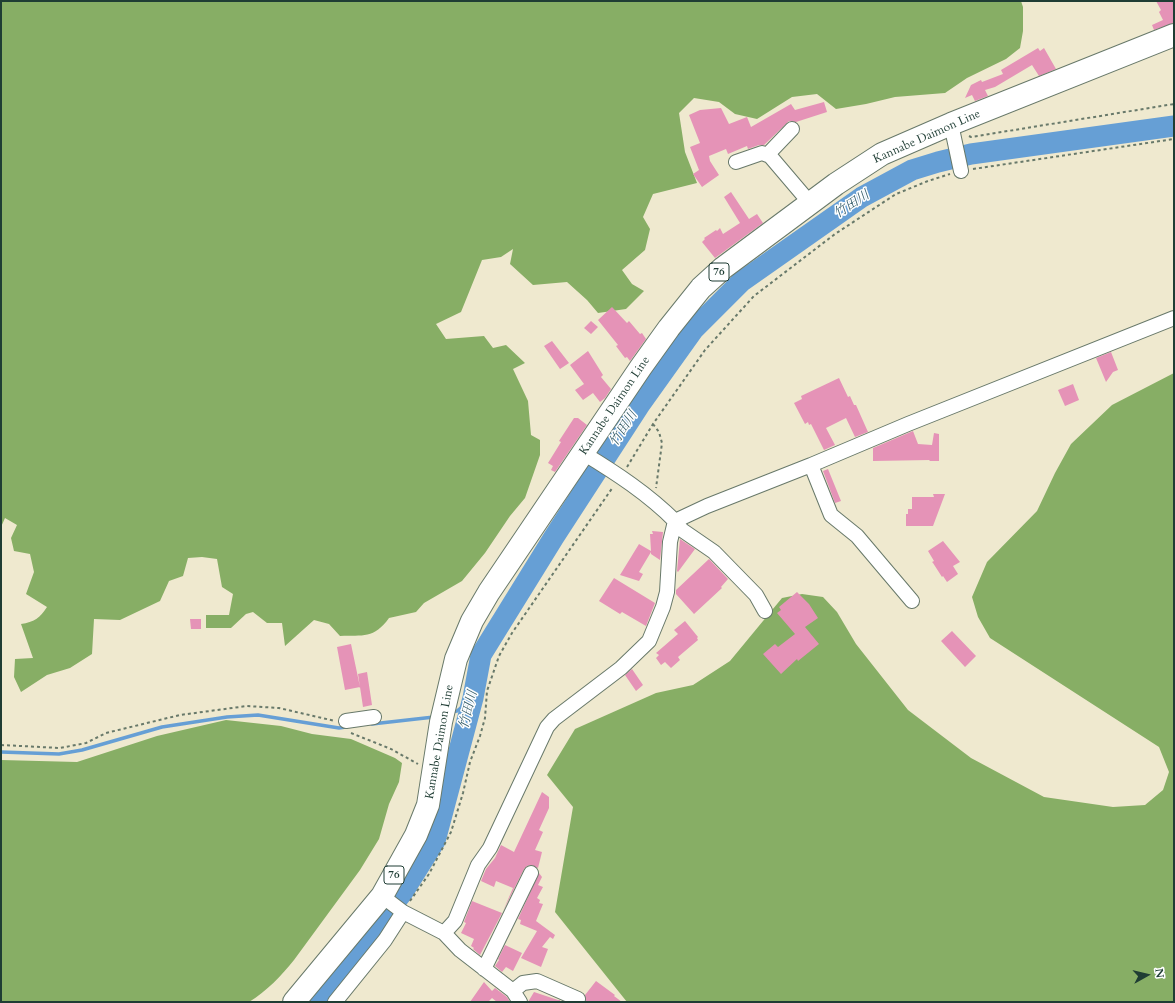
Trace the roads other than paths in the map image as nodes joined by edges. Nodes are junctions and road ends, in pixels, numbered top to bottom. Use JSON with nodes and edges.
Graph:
{"nodes":[{"id":1,"x":1174,"y":34,"type":"edge"},
{"id":2,"x":792,"y":129,"type":"dead end"},
{"id":3,"x":953,"y":132,"type":"junction"},
{"id":4,"x":770,"y":156,"type":"junction"},
{"id":5,"x":736,"y":162,"type":"dead end"},
{"id":6,"x":961,"y":169,"type":"road end"},
{"id":7,"x":810,"y":202,"type":"junction"},
{"id":8,"x":1174,"y":318,"type":"edge"},
{"id":9,"x":587,"y":455,"type":"junction"},
{"id":10,"x":811,"y":465,"type":"junction"},
{"id":11,"x":675,"y":521,"type":"junction"},
{"id":12,"x":912,"y":602,"type":"dead end"},
{"id":13,"x":765,"y":611,"type":"dead end"},
{"id":14,"x":374,"y":717,"type":"dead end"},
{"id":15,"x":347,"y":726,"type":"road end"},
{"id":16,"x":531,"y":873,"type":"dead end"},
{"id":17,"x":385,"y":898,"type":"junction"},
{"id":18,"x":402,"y":911,"type":"junction"},
{"id":19,"x":444,"y":933,"type":"junction"},
{"id":20,"x":484,"y":969,"type":"junction"},
{"id":21,"x":517,"y":996,"type":"edge"},
{"id":22,"x":578,"y":999,"type":"dead end"},
{"id":23,"x":294,"y":1002,"type":"edge"},
{"id":24,"x":335,"y":1002,"type":"edge"}],
"edges":[{"from":1,"to":3,"type":"main road","name":"Kannabe Daimon Line","number":"76"},
{"from":2,"to":4,"type":"street"},
{"from":3,"to":6,"type":"street"},
{"from":3,"to":7,"type":"main road","name":"Kannabe Daimon Line","number":"76"},
{"from":4,"to":5,"type":"street"},
{"from":4,"to":7,"type":"street"},
{"from":7,"to":9,"type":"main road","name":"Kannabe Daimon Line","number":"76"},
{"from":8,"to":10,"type":"street"},
{"from":9,"to":11,"type":"street"},
{"from":9,"to":17,"type":"main road","name":"Kannabe Daimon Line","number":"76"},
{"from":10,"to":11,"type":"street"},
{"from":10,"to":12,"type":"street"},
{"from":11,"to":13,"type":"street"},
{"from":11,"to":19,"type":"street"},
{"from":14,"to":15,"type":"street"},
{"from":16,"to":20,"type":"street"},
{"from":17,"to":18,"type":"street"},
{"from":17,"to":23,"type":"main road","name":"Kannabe Daimon Line","number":"76"},
{"from":18,"to":19,"type":"street"},
{"from":18,"to":24,"type":"street"},
{"from":19,"to":20,"type":"street"},
{"from":20,"to":21,"type":"street"},
{"from":21,"to":22,"type":"street"}]}
